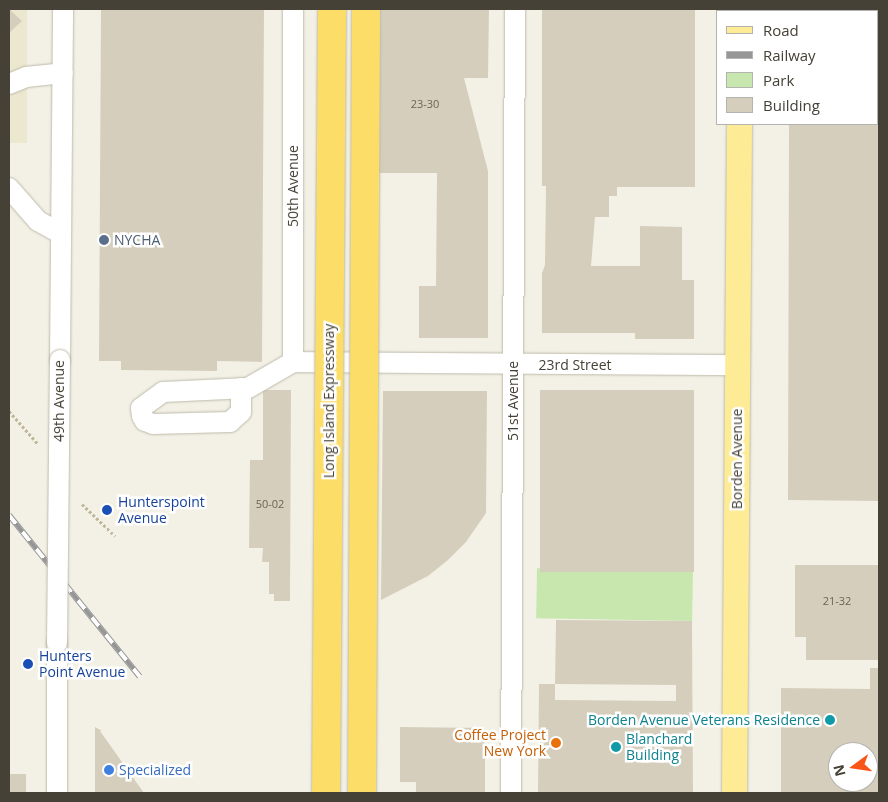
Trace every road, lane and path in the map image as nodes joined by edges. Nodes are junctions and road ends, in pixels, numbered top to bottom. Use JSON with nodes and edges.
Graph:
{"nodes":[{"id":1,"x":63,"y":9,"type":"edge"},
{"id":2,"x":293,"y":9,"type":"edge"},
{"id":3,"x":332,"y":9,"type":"edge"},
{"id":4,"x":366,"y":9,"type":"edge"},
{"id":5,"x":515,"y":9,"type":"edge"},
{"id":6,"x":63,"y":73,"type":"junction"},
{"id":7,"x":9,"y":84,"type":"edge"},
{"id":8,"x":739,"y":125,"type":"edge"},
{"id":9,"x":9,"y":188,"type":"edge"},
{"id":10,"x":61,"y":234,"type":"junction"},
{"id":11,"x":292,"y":362,"type":"junction"},
{"id":12,"x":513,"y":364,"type":"junction"},
{"id":13,"x":738,"y":365,"type":"junction"},
{"id":14,"x":241,"y":388,"type":"dead end"},
{"id":15,"x":9,"y":412,"type":"edge"},
{"id":16,"x":38,"y":444,"type":"dead end"},
{"id":17,"x":82,"y":504,"type":"dead end"},
{"id":18,"x":115,"y":536,"type":"dead end"},
{"id":19,"x":57,"y":793,"type":"edge"},
{"id":20,"x":326,"y":793,"type":"edge"},
{"id":21,"x":362,"y":793,"type":"edge"},
{"id":22,"x":511,"y":793,"type":"edge"},
{"id":23,"x":734,"y":793,"type":"edge"}],
"edges":[{"from":1,"to":6,"type":"street","name":"49th Avenue"},
{"from":2,"to":11,"type":"street","name":"50th Avenue"},
{"from":3,"to":20,"type":"highway","name":"Long Island Expressway","bridge":true},
{"from":4,"to":21,"type":"highway","bridge":true},
{"from":5,"to":12,"type":"street","name":"51st Avenue"},
{"from":6,"to":7,"type":"street"},
{"from":6,"to":10,"type":"street","name":"49th Avenue"},
{"from":8,"to":13,"type":"main road","name":"Borden Avenue"},
{"from":9,"to":10,"type":"street"},
{"from":10,"to":19,"type":"street","name":"49th Avenue","bridge":true},
{"from":11,"to":12,"type":"street","name":"23rd Street"},
{"from":11,"to":14,"type":"street"},
{"from":12,"to":13,"type":"street","name":"23rd Street"},
{"from":12,"to":22,"type":"street","name":"51st Avenue"},
{"from":13,"to":23,"type":"main road","name":"Borden Avenue"},
{"from":15,"to":16,"type":"path"},
{"from":17,"to":18,"type":"path"}]}
